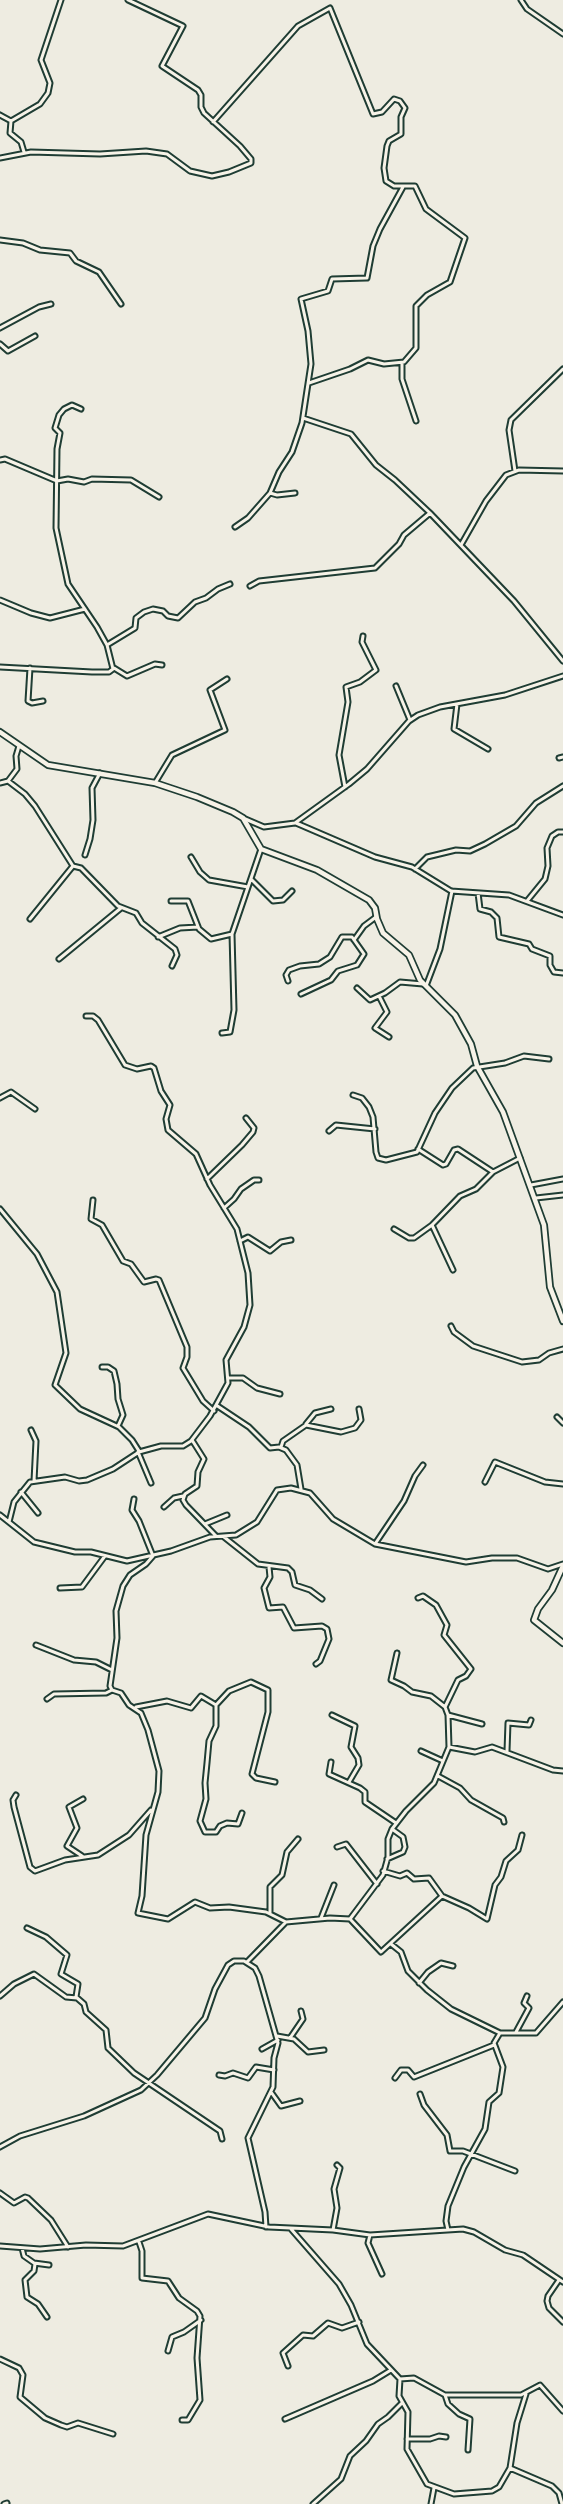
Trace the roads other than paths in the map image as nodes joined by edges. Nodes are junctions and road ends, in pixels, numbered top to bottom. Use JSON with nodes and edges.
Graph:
{"nodes":[{"id":1,"x":61,"y":0,"type":"edge"},
{"id":2,"x":128,"y":0,"type":"edge"},
{"id":3,"x":521,"y":0,"type":"edge"},
{"id":4,"x":563,"y":34,"type":"edge"},
{"id":5,"x":0,"y":115,"type":"edge"},
{"id":6,"x":12,"y":121,"type":"junction"},
{"id":7,"x":213,"y":122,"type":"junction"},
{"id":8,"x":24,"y":152,"type":"junction"},
{"id":9,"x":0,"y":158,"type":"edge"},
{"id":10,"x":403,"y":187,"type":"junction"},
{"id":11,"x":0,"y":240,"type":"edge"},
{"id":12,"x":51,"y":304,"type":"dead end"},
{"id":13,"x":121,"y":304,"type":"dead end"},
{"id":14,"x":0,"y":328,"type":"edge"},
{"id":15,"x":35,"y":336,"type":"dead end"},
{"id":16,"x":0,"y":344,"type":"edge"},
{"id":17,"x":402,"y":363,"type":"junction"},
{"id":18,"x":563,"y":369,"type":"edge"},
{"id":19,"x":309,"y":383,"type":"junction"},
{"id":20,"x":81,"y":409,"type":"dead end"},
{"id":21,"x":303,"y":418,"type":"junction"},
{"id":22,"x":416,"y":421,"type":"dead end"},
{"id":23,"x":0,"y":460,"type":"edge"},
{"id":24,"x":514,"y":471,"type":"junction"},
{"id":25,"x":563,"y":472,"type":"edge"},
{"id":26,"x":57,"y":480,"type":"junction"},
{"id":27,"x":270,"y":493,"type":"junction"},
{"id":28,"x":295,"y":493,"type":"dead end"},
{"id":29,"x":159,"y":497,"type":"dead end"},
{"id":30,"x":430,"y":512,"type":"junction"},
{"id":31,"x":235,"y":527,"type":"dead end"},
{"id":32,"x":461,"y":545,"type":"junction"},
{"id":33,"x":230,"y":584,"type":"dead end"},
{"id":34,"x":250,"y":586,"type":"dead end"},
{"id":35,"x":0,"y":600,"type":"edge"},
{"id":36,"x":85,"y":609,"type":"junction"},
{"id":37,"x":363,"y":636,"type":"dead end"},
{"id":38,"x":106,"y":646,"type":"junction"},
{"id":39,"x":563,"y":661,"type":"edge"},
{"id":40,"x":162,"y":665,"type":"dead end"},
{"id":41,"x":0,"y":667,"type":"edge"},
{"id":42,"x":30,"y":668,"type":"junction"},
{"id":43,"x":114,"y":668,"type":"junction"},
{"id":44,"x":563,"y":676,"type":"edge"},
{"id":45,"x":227,"y":679,"type":"dead end"},
{"id":46,"x":396,"y":686,"type":"dead end"},
{"id":47,"x":43,"y":701,"type":"dead end"},
{"id":48,"x":456,"y":704,"type":"junction"},
{"id":49,"x":410,"y":720,"type":"junction"},
{"id":50,"x":0,"y":732,"type":"edge"},
{"id":51,"x":19,"y":746,"type":"junction"},
{"id":52,"x":488,"y":749,"type":"dead end"},
{"id":53,"x":100,"y":772,"type":"junction"},
{"id":54,"x":8,"y":781,"type":"junction"},
{"id":55,"x":0,"y":783,"type":"edge"},
{"id":56,"x":155,"y":783,"type":"junction"},
{"id":57,"x":563,"y":786,"type":"edge"},
{"id":58,"x":345,"y":787,"type":"junction"},
{"id":59,"x":243,"y":818,"type":"junction"},
{"id":60,"x":295,"y":823,"type":"junction"},
{"id":61,"x":563,"y":832,"type":"edge"},
{"id":62,"x":261,"y":849,"type":"junction"},
{"id":63,"x":85,"y":855,"type":"dead end"},
{"id":64,"x":190,"y":857,"type":"dead end"},
{"id":65,"x":73,"y":866,"type":"junction"},
{"id":66,"x":415,"y":869,"type":"junction"},
{"id":67,"x":251,"y":879,"type":"junction"},
{"id":68,"x":248,"y":887,"type":"junction"},
{"id":69,"x":292,"y":891,"type":"dead end"},
{"id":70,"x":452,"y":891,"type":"junction"},
{"id":71,"x":478,"y":893,"type":"junction"},
{"id":72,"x":171,"y":901,"type":"dead end"},
{"id":73,"x":527,"y":901,"type":"junction"},
{"id":74,"x":121,"y":908,"type":"junction"},
{"id":75,"x":563,"y":915,"type":"edge"},
{"id":76,"x":376,"y":917,"type":"junction"},
{"id":77,"x":30,"y":919,"type":"dead end"},
{"id":78,"x":198,"y":928,"type":"junction"},
{"id":79,"x":232,"y":934,"type":"junction"},
{"id":80,"x":158,"y":937,"type":"junction"},
{"id":81,"x":354,"y":940,"type":"junction"},
{"id":82,"x":59,"y":959,"type":"dead end"},
{"id":83,"x":172,"y":966,"type":"dead end"},
{"id":84,"x":563,"y":974,"type":"edge"},
{"id":85,"x":288,"y":981,"type":"dead end"},
{"id":86,"x":425,"y":985,"type":"junction"},
{"id":87,"x":357,"y":988,"type":"dead end"},
{"id":88,"x":301,"y":994,"type":"dead end"},
{"id":89,"x":379,"y":996,"type":"junction"},
{"id":90,"x":86,"y":1016,"type":"dead end"},
{"id":91,"x":222,"y":1033,"type":"dead end"},
{"id":92,"x":389,"y":1037,"type":"dead end"},
{"id":93,"x":549,"y":1059,"type":"dead end"},
{"id":94,"x":477,"y":1066,"type":"junction"},
{"id":95,"x":353,"y":1095,"type":"dead end"},
{"id":96,"x":0,"y":1098,"type":"edge"},
{"id":97,"x":35,"y":1109,"type":"dead end"},
{"id":98,"x":246,"y":1118,"type":"dead end"},
{"id":99,"x":375,"y":1129,"type":"junction"},
{"id":100,"x":329,"y":1131,"type":"dead end"},
{"id":101,"x":418,"y":1149,"type":"junction"},
{"id":102,"x":520,"y":1158,"type":"junction"},
{"id":103,"x":493,"y":1172,"type":"junction"},
{"id":104,"x":207,"y":1179,"type":"junction"},
{"id":105,"x":563,"y":1179,"type":"edge"},
{"id":106,"x":259,"y":1180,"type":"dead end"},
{"id":107,"x":534,"y":1184,"type":"junction"},
{"id":108,"x":563,"y":1195,"type":"edge"},
{"id":109,"x":536,"y":1198,"type":"junction"},
{"id":110,"x":92,"y":1200,"type":"dead end"},
{"id":111,"x":224,"y":1208,"type":"junction"},
{"id":112,"x":0,"y":1209,"type":"edge"},
{"id":113,"x":432,"y":1225,"type":"junction"},
{"id":114,"x":394,"y":1229,"type":"dead end"},
{"id":115,"x":291,"y":1240,"type":"dead end"},
{"id":116,"x":240,"y":1241,"type":"junction"},
{"id":117,"x":452,"y":1270,"type":"dead end"},
{"id":118,"x":563,"y":1321,"type":"edge"},
{"id":119,"x":451,"y":1326,"type":"dead end"},
{"id":120,"x":563,"y":1349,"type":"edge"},
{"id":121,"x":102,"y":1367,"type":"dead end"},
{"id":122,"x":229,"y":1378,"type":"junction"},
{"id":123,"x":280,"y":1394,"type":"dead end"},
{"id":124,"x":216,"y":1406,"type":"junction"},
{"id":125,"x":331,"y":1408,"type":"dead end"},
{"id":126,"x":359,"y":1409,"type":"dead end"},
{"id":127,"x":214,"y":1411,"type":"junction"},
{"id":128,"x":557,"y":1417,"type":"dead end"},
{"id":129,"x":563,"y":1423,"type":"edge"},
{"id":130,"x":306,"y":1425,"type":"junction"},
{"id":131,"x":118,"y":1426,"type":"junction"},
{"id":132,"x":31,"y":1430,"type":"dead end"},
{"id":133,"x":192,"y":1440,"type":"junction"},
{"id":134,"x":281,"y":1447,"type":"junction"},
{"id":135,"x":138,"y":1452,"type":"junction"},
{"id":136,"x":424,"y":1466,"type":"dead end"},
{"id":137,"x":34,"y":1481,"type":"junction"},
{"id":138,"x":485,"y":1482,"type":"dead end"},
{"id":139,"x":151,"y":1483,"type":"dead end"},
{"id":140,"x":563,"y":1484,"type":"edge"},
{"id":141,"x":301,"y":1489,"type":"junction"},
{"id":142,"x":21,"y":1492,"type":"junction"},
{"id":143,"x":183,"y":1496,"type":"junction"},
{"id":144,"x":134,"y":1499,"type":"dead end"},
{"id":145,"x":164,"y":1507,"type":"dead end"},
{"id":146,"x":38,"y":1513,"type":"dead end"},
{"id":147,"x":227,"y":1514,"type":"dead end"},
{"id":148,"x":0,"y":1515,"type":"edge"},
{"id":149,"x":9,"y":1522,"type":"junction"},
{"id":150,"x":205,"y":1524,"type":"junction"},
{"id":151,"x":216,"y":1536,"type":"junction"},
{"id":152,"x":223,"y":1537,"type":"junction"},
{"id":153,"x":375,"y":1544,"type":"junction"},
{"id":154,"x":105,"y":1556,"type":"junction"},
{"id":155,"x":153,"y":1556,"type":"junction"},
{"id":156,"x":563,"y":1565,"type":"edge"},
{"id":157,"x":269,"y":1567,"type":"junction"},
{"id":158,"x":60,"y":1588,"type":"dead end"},
{"id":159,"x":418,"y":1598,"type":"dead end"},
{"id":160,"x":322,"y":1599,"type":"dead end"},
{"id":161,"x":563,"y":1643,"type":"edge"},
{"id":162,"x":36,"y":1645,"type":"dead end"},
{"id":163,"x":396,"y":1653,"type":"dead end"},
{"id":164,"x":316,"y":1664,"type":"dead end"},
{"id":165,"x":112,"y":1670,"type":"junction"},
{"id":166,"x":112,"y":1690,"type":"junction"},
{"id":167,"x":47,"y":1699,"type":"dead end"},
{"id":168,"x":216,"y":1705,"type":"junction"},
{"id":169,"x":445,"y":1707,"type":"junction"},
{"id":170,"x":135,"y":1708,"type":"junction"},
{"id":171,"x":332,"y":1715,"type":"dead end"},
{"id":172,"x":448,"y":1715,"type":"junction"},
{"id":173,"x":531,"y":1720,"type":"dead end"},
{"id":174,"x":482,"y":1724,"type":"dead end"},
{"id":175,"x":449,"y":1747,"type":"junction"},
{"id":176,"x":420,"y":1751,"type":"dead end"},
{"id":177,"x":507,"y":1751,"type":"junction"},
{"id":178,"x":443,"y":1761,"type":"junction"},
{"id":179,"x":331,"y":1762,"type":"dead end"},
{"id":180,"x":563,"y":1771,"type":"edge"},
{"id":181,"x":438,"y":1776,"type":"junction"},
{"id":182,"x":275,"y":1782,"type":"dead end"},
{"id":183,"x":349,"y":1782,"type":"junction"},
{"id":184,"x":16,"y":1795,"type":"dead end"},
{"id":185,"x":83,"y":1799,"type":"dead end"},
{"id":186,"x":153,"y":1808,"type":"junction"},
{"id":187,"x":242,"y":1813,"type":"dead end"},
{"id":188,"x":504,"y":1822,"type":"dead end"},
{"id":189,"x":396,"y":1823,"type":"junction"},
{"id":190,"x":392,"y":1829,"type":"junction"},
{"id":191,"x":522,"y":1835,"type":"dead end"},
{"id":192,"x":298,"y":1839,"type":"dead end"},
{"id":193,"x":337,"y":1847,"type":"dead end"},
{"id":194,"x":85,"y":1857,"type":"junction"},
{"id":195,"x":388,"y":1859,"type":"junction"},
{"id":196,"x":384,"y":1871,"type":"junction"},
{"id":197,"x":377,"y":1884,"type":"junction"},
{"id":198,"x":334,"y":1885,"type":"dead end"},
{"id":199,"x":442,"y":1896,"type":"junction"},
{"id":200,"x":270,"y":1913,"type":"junction"},
{"id":201,"x":321,"y":1918,"type":"junction"},
{"id":202,"x":350,"y":1919,"type":"junction"},
{"id":203,"x":286,"y":1922,"type":"junction"},
{"id":204,"x":26,"y":1928,"type":"dead end"},
{"id":205,"x":391,"y":1944,"type":"junction"},
{"id":206,"x":246,"y":1962,"type":"junction"},
{"id":207,"x":453,"y":1966,"type":"dead end"},
{"id":208,"x":419,"y":1983,"type":"junction"},
{"id":209,"x":0,"y":1996,"type":"edge"},
{"id":210,"x":527,"y":1996,"type":"dead end"},
{"id":211,"x":77,"y":1998,"type":"junction"},
{"id":212,"x":563,"y":2002,"type":"edge"},
{"id":213,"x":301,"y":2011,"type":"dead end"},
{"id":214,"x":516,"y":2032,"type":"junction"},
{"id":215,"x":500,"y":2033,"type":"junction"},
{"id":216,"x":277,"y":2038,"type":"junction"},
{"id":217,"x":290,"y":2038,"type":"junction"},
{"id":218,"x":494,"y":2045,"type":"junction"},
{"id":219,"x":262,"y":2048,"type":"dead end"},
{"id":220,"x":324,"y":2050,"type":"dead end"},
{"id":221,"x":274,"y":2070,"type":"junction"},
{"id":222,"x":219,"y":2075,"type":"dead end"},
{"id":223,"x":395,"y":2078,"type":"dead end"},
{"id":224,"x":149,"y":2083,"type":"junction"},
{"id":225,"x":270,"y":2092,"type":"junction"},
{"id":226,"x":420,"y":2094,"type":"dead end"},
{"id":227,"x":300,"y":2101,"type":"dead end"},
{"id":228,"x":222,"y":2139,"type":"dead end"},
{"id":229,"x":0,"y":2147,"type":"edge"},
{"id":230,"x":471,"y":2154,"type":"junction"},
{"id":231,"x":337,"y":2165,"type":"dead end"},
{"id":232,"x":515,"y":2171,"type":"dead end"},
{"id":233,"x":0,"y":2193,"type":"edge"},
{"id":234,"x":266,"y":2227,"type":"junction"},
{"id":235,"x":290,"y":2228,"type":"junction"},
{"id":236,"x":333,"y":2230,"type":"junction"},
{"id":237,"x":448,"y":2230,"type":"junction"},
{"id":238,"x":370,"y":2235,"type":"junction"},
{"id":239,"x":138,"y":2242,"type":"junction"},
{"id":240,"x":0,"y":2246,"type":"edge"},
{"id":241,"x":68,"y":2246,"type":"junction"},
{"id":242,"x":22,"y":2248,"type":"junction"},
{"id":243,"x":35,"y":2264,"type":"junction"},
{"id":244,"x":49,"y":2265,"type":"dead end"},
{"id":245,"x":382,"y":2274,"type":"dead end"},
{"id":246,"x":561,"y":2281,"type":"edge"},
{"id":247,"x":48,"y":2317,"type":"dead end"},
{"id":248,"x":201,"y":2320,"type":"junction"},
{"id":249,"x":359,"y":2322,"type":"junction"},
{"id":250,"x":563,"y":2322,"type":"edge"},
{"id":251,"x":168,"y":2351,"type":"dead end"},
{"id":252,"x":0,"y":2359,"type":"edge"},
{"id":253,"x":288,"y":2366,"type":"dead end"},
{"id":254,"x":391,"y":2370,"type":"junction"},
{"id":255,"x":400,"y":2379,"type":"junction"},
{"id":256,"x":526,"y":2393,"type":"junction"},
{"id":257,"x":445,"y":2395,"type":"junction"},
{"id":258,"x":402,"y":2403,"type":"junction"},
{"id":259,"x":563,"y":2411,"type":"edge"},
{"id":260,"x":285,"y":2419,"type":"dead end"},
{"id":261,"x":182,"y":2420,"type":"dead end"},
{"id":262,"x":113,"y":2434,"type":"dead end"},
{"id":263,"x":446,"y":2437,"type":"dead end"},
{"id":264,"x":407,"y":2439,"type":"junction"},
{"id":265,"x":468,"y":2450,"type":"dead end"},
{"id":266,"x":510,"y":2468,"type":"junction"},
{"id":267,"x":434,"y":2488,"type":"junction"},
{"id":268,"x":313,"y":2504,"type":"edge"},
{"id":269,"x":431,"y":2504,"type":"edge"},
{"id":270,"x":562,"y":2504,"type":"edge"}],
"edges":[{"from":1,"to":6,"type":"street"},
{"from":2,"to":7,"type":"street"},
{"from":3,"to":4,"type":"street"},
{"from":5,"to":6,"type":"street"},
{"from":6,"to":8,"type":"street"},
{"from":7,"to":8,"type":"street"},
{"from":7,"to":10,"type":"street"},
{"from":8,"to":9,"type":"street"},
{"from":10,"to":17,"type":"street"},
{"from":10,"to":19,"type":"street"},
{"from":11,"to":13,"type":"street"},
{"from":12,"to":14,"type":"street"},
{"from":15,"to":16,"type":"street"},
{"from":17,"to":19,"type":"street"},
{"from":17,"to":22,"type":"street"},
{"from":18,"to":24,"type":"street"},
{"from":19,"to":21,"type":"street"},
{"from":20,"to":26,"type":"street"},
{"from":21,"to":27,"type":"street"},
{"from":21,"to":30,"type":"street"},
{"from":23,"to":26,"type":"street"},
{"from":24,"to":25,"type":"street"},
{"from":24,"to":32,"type":"street"},
{"from":26,"to":29,"type":"street"},
{"from":26,"to":36,"type":"street"},
{"from":27,"to":28,"type":"street"},
{"from":27,"to":31,"type":"street"},
{"from":30,"to":32,"type":"street"},
{"from":30,"to":34,"type":"street"},
{"from":32,"to":39,"type":"street"},
{"from":33,"to":38,"type":"street"},
{"from":35,"to":36,"type":"street"},
{"from":36,"to":38,"type":"street"},
{"from":37,"to":58,"type":"street"},
{"from":38,"to":43,"type":"street"},
{"from":40,"to":43,"type":"street"},
{"from":41,"to":42,"type":"street"},
{"from":42,"to":43,"type":"street"},
{"from":42,"to":47,"type":"street"},
{"from":44,"to":48,"type":"street"},
{"from":45,"to":56,"type":"street"},
{"from":46,"to":49,"type":"street"},
{"from":48,"to":49,"type":"street"},
{"from":48,"to":52,"type":"street"},
{"from":49,"to":58,"type":"street"},
{"from":50,"to":51,"type":"street"},
{"from":51,"to":53,"type":"street"},
{"from":51,"to":54,"type":"street"},
{"from":53,"to":56,"type":"street"},
{"from":53,"to":63,"type":"street"},
{"from":54,"to":55,"type":"street"},
{"from":54,"to":65,"type":"street"},
{"from":56,"to":59,"type":"street"},
{"from":57,"to":66,"type":"street"},
{"from":58,"to":60,"type":"street"},
{"from":59,"to":60,"type":"street"},
{"from":59,"to":62,"type":"street"},
{"from":60,"to":66,"type":"street"},
{"from":61,"to":73,"type":"street"},
{"from":62,"to":67,"type":"street"},
{"from":62,"to":76,"type":"street"},
{"from":64,"to":68,"type":"street"},
{"from":65,"to":74,"type":"street"},
{"from":65,"to":77,"type":"street"},
{"from":66,"to":70,"type":"street"},
{"from":67,"to":68,"type":"street"},
{"from":67,"to":69,"type":"street"},
{"from":68,"to":79,"type":"street"},
{"from":70,"to":71,"type":"street"},
{"from":70,"to":86,"type":"street"},
{"from":71,"to":73,"type":"street"},
{"from":71,"to":84,"type":"street"},
{"from":72,"to":78,"type":"street"},
{"from":73,"to":75,"type":"street"},
{"from":74,"to":80,"type":"street"},
{"from":74,"to":82,"type":"street"},
{"from":76,"to":81,"type":"street"},
{"from":76,"to":86,"type":"street"},
{"from":78,"to":79,"type":"street"},
{"from":78,"to":80,"type":"street"},
{"from":79,"to":91,"type":"street"},
{"from":80,"to":83,"type":"street"},
{"from":81,"to":85,"type":"street"},
{"from":81,"to":88,"type":"street"},
{"from":86,"to":89,"type":"street"},
{"from":86,"to":94,"type":"street"},
{"from":87,"to":89,"type":"street"},
{"from":89,"to":92,"type":"street"},
{"from":90,"to":104,"type":"street"},
{"from":93,"to":94,"type":"street"},
{"from":94,"to":101,"type":"street"},
{"from":94,"to":102,"type":"street"},
{"from":95,"to":99,"type":"street"},
{"from":96,"to":97,"type":"street"},
{"from":98,"to":104,"type":"street"},
{"from":99,"to":100,"type":"street"},
{"from":99,"to":101,"type":"street"},
{"from":101,"to":103,"type":"street"},
{"from":102,"to":103,"type":"street"},
{"from":102,"to":107,"type":"street"},
{"from":103,"to":113,"type":"street"},
{"from":104,"to":111,"type":"street"},
{"from":105,"to":107,"type":"street"},
{"from":106,"to":111,"type":"street"},
{"from":107,"to":109,"type":"street"},
{"from":108,"to":109,"type":"street"},
{"from":109,"to":118,"type":"street"},
{"from":110,"to":127,"type":"street"},
{"from":111,"to":116,"type":"street"},
{"from":112,"to":131,"type":"street"},
{"from":113,"to":114,"type":"street"},
{"from":113,"to":117,"type":"street"},
{"from":115,"to":116,"type":"street"},
{"from":116,"to":122,"type":"street"},
{"from":119,"to":120,"type":"street"},
{"from":121,"to":131,"type":"street"},
{"from":122,"to":123,"type":"street"},
{"from":122,"to":124,"type":"street"},
{"from":124,"to":127,"type":"street"},
{"from":124,"to":134,"type":"street"},
{"from":125,"to":130,"type":"street"},
{"from":126,"to":130,"type":"street"},
{"from":127,"to":133,"type":"street"},
{"from":128,"to":129,"type":"street"},
{"from":130,"to":134,"type":"street"},
{"from":131,"to":135,"type":"street"},
{"from":132,"to":137,"type":"street"},
{"from":133,"to":135,"type":"street"},
{"from":133,"to":143,"type":"street"},
{"from":134,"to":141,"type":"street"},
{"from":135,"to":137,"type":"street"},
{"from":135,"to":139,"type":"street"},
{"from":136,"to":153,"type":"street"},
{"from":137,"to":142,"type":"street"},
{"from":138,"to":140,"type":"street"},
{"from":141,"to":152,"type":"street"},
{"from":141,"to":153,"type":"street"},
{"from":142,"to":146,"type":"street"},
{"from":142,"to":149,"type":"street"},
{"from":143,"to":145,"type":"street"},
{"from":143,"to":150,"type":"street"},
{"from":144,"to":155,"type":"street"},
{"from":147,"to":150,"type":"street"},
{"from":148,"to":149,"type":"street"},
{"from":149,"to":154,"type":"street"},
{"from":150,"to":151,"type":"street"},
{"from":151,"to":152,"type":"street"},
{"from":151,"to":155,"type":"street"},
{"from":152,"to":157,"type":"street"},
{"from":153,"to":156,"type":"street"},
{"from":154,"to":155,"type":"street"},
{"from":154,"to":158,"type":"street"},
{"from":155,"to":165,"type":"street"},
{"from":156,"to":161,"type":"street"},
{"from":157,"to":160,"type":"street"},
{"from":157,"to":164,"type":"street"},
{"from":159,"to":169,"type":"street"},
{"from":162,"to":165,"type":"street"},
{"from":163,"to":169,"type":"street"},
{"from":165,"to":166,"type":"street"},
{"from":166,"to":167,"type":"street"},
{"from":166,"to":170,"type":"street"},
{"from":168,"to":170,"type":"street"},
{"from":168,"to":182,"type":"street"},
{"from":168,"to":187,"type":"street"},
{"from":169,"to":172,"type":"street"},
{"from":170,"to":186,"type":"street"},
{"from":171,"to":183,"type":"street"},
{"from":172,"to":174,"type":"street"},
{"from":172,"to":175,"type":"street"},
{"from":173,"to":177,"type":"street"},
{"from":175,"to":177,"type":"street"},
{"from":175,"to":178,"type":"street"},
{"from":176,"to":178,"type":"street"},
{"from":177,"to":180,"type":"street"},
{"from":178,"to":181,"type":"street"},
{"from":179,"to":183,"type":"street"},
{"from":181,"to":188,"type":"street"},
{"from":181,"to":189,"type":"street"},
{"from":183,"to":189,"type":"street"},
{"from":184,"to":194,"type":"street"},
{"from":185,"to":194,"type":"street"},
{"from":186,"to":194,"type":"street"},
{"from":186,"to":200,"type":"street"},
{"from":189,"to":190,"type":"street"},
{"from":190,"to":195,"type":"street"},
{"from":190,"to":195,"type":"street"},
{"from":191,"to":199,"type":"street"},
{"from":192,"to":200,"type":"street"},
{"from":193,"to":197,"type":"street"},
{"from":195,"to":196,"type":"street"},
{"from":196,"to":197,"type":"street"},
{"from":196,"to":199,"type":"street"},
{"from":197,"to":202,"type":"street"},
{"from":198,"to":201,"type":"street"},
{"from":199,"to":205,"type":"street"},
{"from":200,"to":203,"type":"street"},
{"from":201,"to":202,"type":"street"},
{"from":201,"to":203,"type":"street"},
{"from":202,"to":205,"type":"street"},
{"from":203,"to":206,"type":"street"},
{"from":204,"to":211,"type":"street"},
{"from":205,"to":208,"type":"street"},
{"from":206,"to":216,"type":"street"},
{"from":206,"to":224,"type":"street"},
{"from":207,"to":208,"type":"street"},
{"from":208,"to":215,"type":"street"},
{"from":209,"to":211,"type":"street"},
{"from":210,"to":214,"type":"street"},
{"from":211,"to":224,"type":"street"},
{"from":212,"to":214,"type":"street"},
{"from":213,"to":217,"type":"street"},
{"from":214,"to":215,"type":"street"},
{"from":215,"to":218,"type":"street"},
{"from":216,"to":217,"type":"street"},
{"from":216,"to":219,"type":"street"},
{"from":216,"to":221,"type":"street"},
{"from":217,"to":220,"type":"street"},
{"from":218,"to":223,"type":"street"},
{"from":218,"to":230,"type":"street"},
{"from":221,"to":222,"type":"street"},
{"from":221,"to":225,"type":"street"},
{"from":224,"to":228,"type":"street"},
{"from":224,"to":229,"type":"street"},
{"from":225,"to":227,"type":"street"},
{"from":225,"to":234,"type":"street"},
{"from":226,"to":230,"type":"street"},
{"from":230,"to":232,"type":"street"},
{"from":230,"to":237,"type":"street"},
{"from":231,"to":236,"type":"street"},
{"from":233,"to":241,"type":"street"},
{"from":234,"to":235,"type":"street"},
{"from":234,"to":239,"type":"street"},
{"from":235,"to":236,"type":"street"},
{"from":235,"to":249,"type":"street"},
{"from":236,"to":238,"type":"street"},
{"from":237,"to":238,"type":"street"},
{"from":237,"to":246,"type":"street"},
{"from":238,"to":245,"type":"street"},
{"from":239,"to":241,"type":"street"},
{"from":239,"to":248,"type":"street"},
{"from":240,"to":242,"type":"street"},
{"from":241,"to":242,"type":"street"},
{"from":242,"to":243,"type":"street"},
{"from":243,"to":244,"type":"street"},
{"from":243,"to":247,"type":"street"},
{"from":246,"to":250,"type":"street"},
{"from":248,"to":251,"type":"street"},
{"from":248,"to":261,"type":"street"},
{"from":249,"to":253,"type":"street"},
{"from":249,"to":254,"type":"street"},
{"from":252,"to":262,"type":"street"},
{"from":254,"to":255,"type":"street"},
{"from":254,"to":260,"type":"street"},
{"from":255,"to":257,"type":"street"},
{"from":255,"to":258,"type":"street"},
{"from":256,"to":257,"type":"street"},
{"from":256,"to":259,"type":"street"},
{"from":256,"to":266,"type":"street"},
{"from":257,"to":265,"type":"street"},
{"from":258,"to":264,"type":"street"},
{"from":258,"to":268,"type":"street"},
{"from":263,"to":264,"type":"street"},
{"from":264,"to":267,"type":"street"},
{"from":266,"to":267,"type":"street"},
{"from":266,"to":270,"type":"street"},
{"from":267,"to":269,"type":"street"}]}
